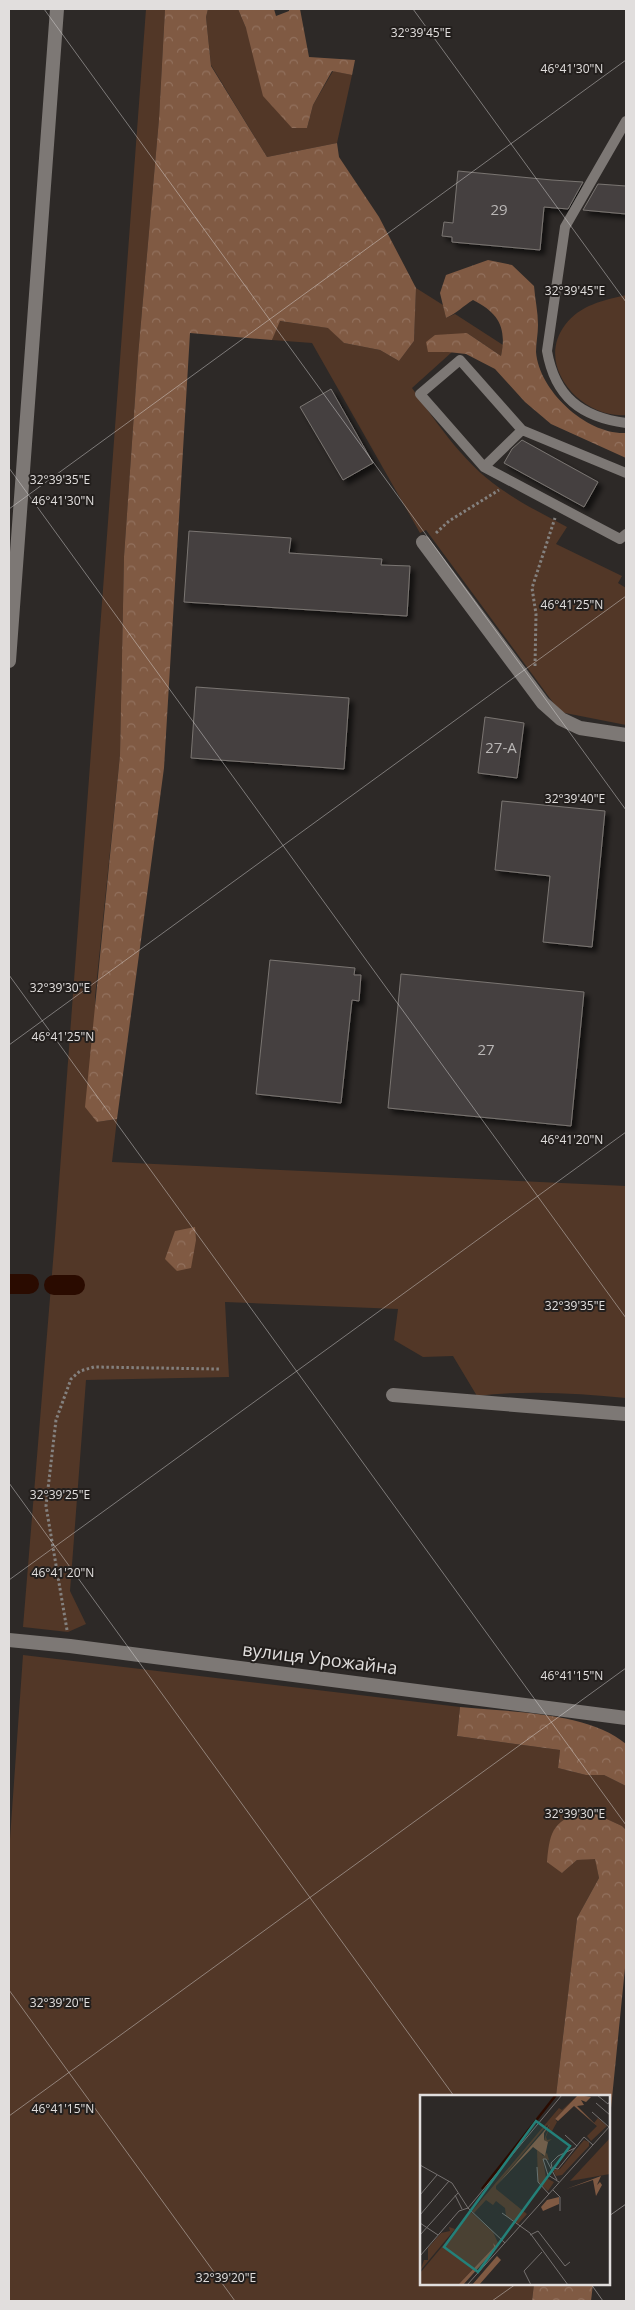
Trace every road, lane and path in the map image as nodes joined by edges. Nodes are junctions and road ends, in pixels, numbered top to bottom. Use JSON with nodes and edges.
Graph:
{"nodes":[{"id":1,"x":58,"y":9,"type":"edge"},
{"id":2,"x":626,"y":121,"type":"edge"},
{"id":3,"x":626,"y":423,"type":"edge"},
{"id":4,"x":522,"y":430,"type":"junction"},
{"id":5,"x":484,"y":467,"type":"junction"},
{"id":6,"x":626,"y":473,"type":"edge"},
{"id":7,"x":512,"y":482,"type":"junction"},
{"id":8,"x":559,"y":506,"type":"junction"},
{"id":9,"x":626,"y":534,"type":"edge"},
{"id":10,"x":423,"y":542,"type":"joint"},
{"id":11,"x":9,"y":661,"type":"edge"},
{"id":12,"x":534,"y":692,"type":"junction"},
{"id":13,"x":626,"y":736,"type":"edge"},
{"id":14,"x":219,"y":1369,"type":"dead end"},
{"id":15,"x":393,"y":1394,"type":"dead end"},
{"id":16,"x":626,"y":1414,"type":"edge"},
{"id":17,"x":9,"y":1640,"type":"edge"},
{"id":18,"x":70,"y":1646,"type":"junction"},
{"id":19,"x":626,"y":1718,"type":"edge"}],
"edges":[{"from":1,"to":11,"type":"street"},
{"from":2,"to":3,"type":"lane"},
{"from":4,"to":5,"type":"lane"},
{"from":4,"to":5,"type":"lane"},
{"from":4,"to":6,"type":"lane"},
{"from":5,"to":7,"type":"lane"},
{"from":7,"to":8,"type":"lane"},
{"from":7,"to":10,"type":"path"},
{"from":8,"to":9,"type":"lane"},
{"from":8,"to":12,"type":"path"},
{"from":10,"to":12,"type":"street"},
{"from":12,"to":13,"type":"street"},
{"from":14,"to":18,"type":"path"},
{"from":15,"to":16,"type":"street"},
{"from":17,"to":18,"type":"street","name":"вулиця Урожайна"},
{"from":18,"to":19,"type":"street","name":"вулиця Урожайна"}]}
